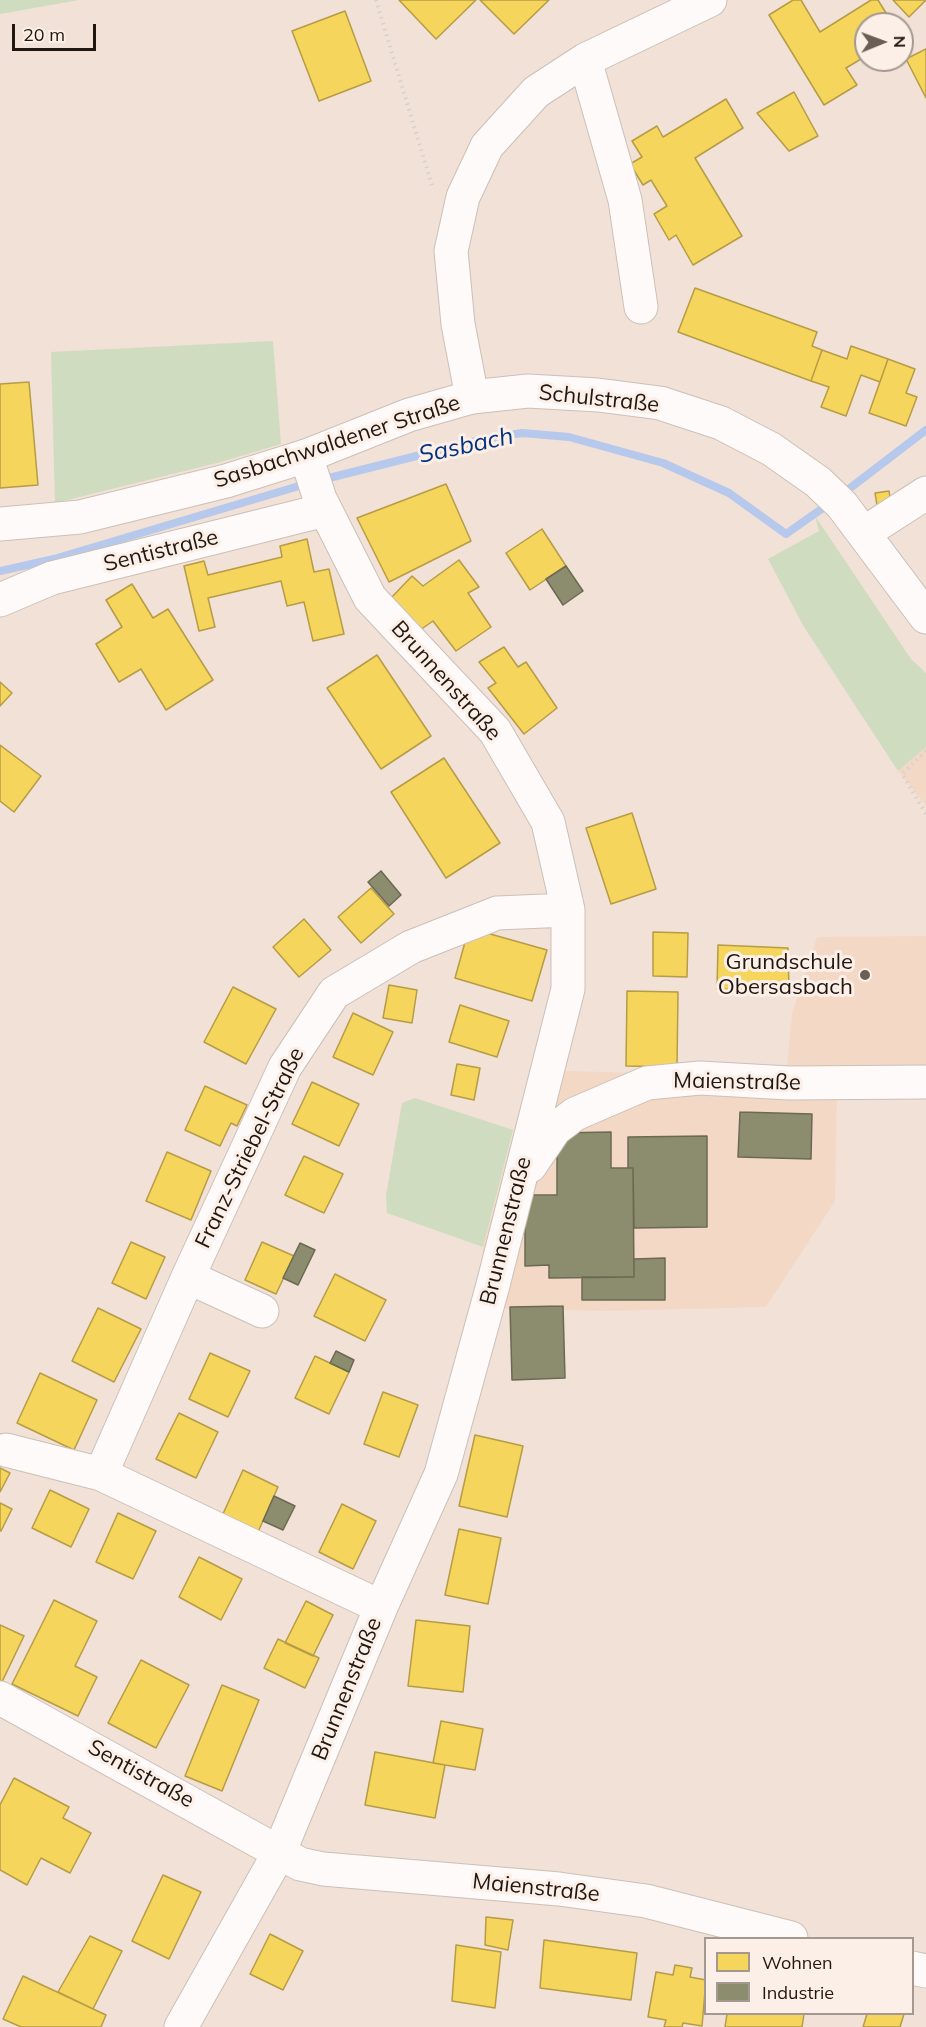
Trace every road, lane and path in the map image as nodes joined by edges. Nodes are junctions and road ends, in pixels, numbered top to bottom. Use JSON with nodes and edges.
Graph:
{"nodes":[{"id":1,"x":376,"y":0,"type":"edge"},
{"id":2,"x":710,"y":0,"type":"edge"},
{"id":3,"x":585,"y":60,"type":"junction"},
{"id":4,"x":434,"y":194,"type":"dead end"},
{"id":5,"x":641,"y":307,"type":"dead end"},
{"id":6,"x":472,"y":397,"type":"junction"},
{"id":7,"x":309,"y":462,"type":"junction"},
{"id":8,"x":926,"y":493,"type":"edge"},
{"id":9,"x":322,"y":505,"type":"junction"},
{"id":10,"x":0,"y":524,"type":"edge"},
{"id":11,"x":864,"y":533,"type":"junction"},
{"id":12,"x":0,"y":600,"type":"edge"},
{"id":13,"x":926,"y":616,"type":"edge"},
{"id":14,"x":926,"y":751,"type":"edge"},
{"id":15,"x":926,"y":814,"type":"edge"},
{"id":16,"x":568,"y":910,"type":"junction"},
{"id":17,"x":926,"y":1082,"type":"edge"},
{"id":18,"x":518,"y":1184,"type":"junction"},
{"id":19,"x":188,"y":1277,"type":"junction"},
{"id":20,"x":262,"y":1311,"type":"dead end"},
{"id":21,"x":6,"y":1450,"type":"dead end"},
{"id":22,"x":101,"y":1474,"type":"junction"},
{"id":23,"x":381,"y":1607,"type":"junction"},
{"id":24,"x":0,"y":1698,"type":"edge"},
{"id":25,"x":279,"y":1853,"type":"junction"},
{"id":26,"x":787,"y":1937,"type":"edge"},
{"id":27,"x":181,"y":2027,"type":"edge"}],
"edges":[{"from":1,"to":4,"type":"path"},
{"from":2,"to":3,"type":"street","name":"Sasbachwaldener Straße"},
{"from":3,"to":5,"type":"street"},
{"from":3,"to":6,"type":"street","name":"Sasbachwaldener Straße"},
{"from":6,"to":7,"type":"street","name":"Sasbachwaldener Straße"},
{"from":6,"to":11,"type":"street","name":"Schulstraße"},
{"from":7,"to":9,"type":"street","name":"Brunnenstraße"},
{"from":7,"to":10,"type":"street","name":"Sasbachwaldener Straße"},
{"from":8,"to":11,"type":"street"},
{"from":9,"to":12,"type":"street","name":"Sentistraße"},
{"from":9,"to":16,"type":"street","name":"Brunnenstraße"},
{"from":11,"to":13,"type":"street","name":"Schulstraße"},
{"from":14,"to":15,"type":"path"},
{"from":16,"to":18,"type":"street","name":"Brunnenstraße"},
{"from":16,"to":19,"type":"street","name":"Franz-Striebel-Straße"},
{"from":17,"to":18,"type":"street","name":"Maienstraße"},
{"from":18,"to":23,"type":"street","name":"Brunnenstraße"},
{"from":19,"to":20,"type":"street","name":"Franz-Striebel-Straße"},
{"from":19,"to":22,"type":"street","name":"Franz-Striebel-Straße"},
{"from":21,"to":22,"type":"street"},
{"from":22,"to":23,"type":"street"},
{"from":23,"to":25,"type":"street","name":"Brunnenstraße"},
{"from":24,"to":25,"type":"street","name":"Sentistraße"},
{"from":25,"to":26,"type":"street","name":"Maienstraße"},
{"from":25,"to":27,"type":"street","name":"Brunnenstraße"}]}
